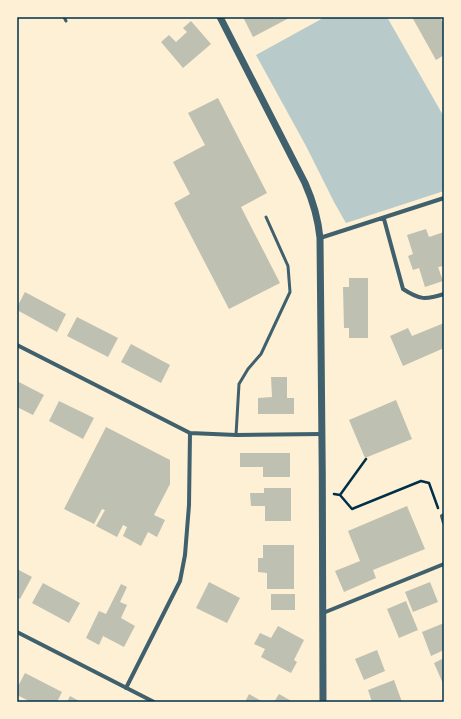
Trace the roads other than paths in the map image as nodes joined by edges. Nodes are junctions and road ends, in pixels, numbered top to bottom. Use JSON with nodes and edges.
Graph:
{"nodes":[{"id":1,"x":64,"y":17,"type":"edge"},
{"id":2,"x":220,"y":17,"type":"edge"},
{"id":3,"x":66,"y":21,"type":"dead end"},
{"id":4,"x":444,"y":198,"type":"edge"},
{"id":5,"x":266,"y":217,"type":"dead end"},
{"id":6,"x":384,"y":219,"type":"junction"},
{"id":7,"x":320,"y":238,"type":"junction"},
{"id":8,"x":444,"y":294,"type":"edge"},
{"id":9,"x":17,"y":345,"type":"edge"},
{"id":10,"x":190,"y":433,"type":"junction"},
{"id":11,"x":322,"y":434,"type":"junction"},
{"id":12,"x":236,"y":435,"type":"junction"},
{"id":13,"x":443,"y":516,"type":"edge"},
{"id":14,"x":444,"y":523,"type":"edge"},
{"id":15,"x":444,"y":564,"type":"edge"},
{"id":16,"x":323,"y":613,"type":"junction"},
{"id":17,"x":17,"y":632,"type":"edge"},
{"id":18,"x":126,"y":688,"type":"junction"},
{"id":19,"x":154,"y":702,"type":"edge"},
{"id":20,"x":323,"y":702,"type":"edge"}],
"edges":[{"from":1,"to":3,"type":"lane"},
{"from":2,"to":7,"type":"street"},
{"from":4,"to":6,"type":"street"},
{"from":5,"to":12,"type":"lane"},
{"from":6,"to":7,"type":"street"},
{"from":6,"to":8,"type":"street"},
{"from":7,"to":11,"type":"street"},
{"from":9,"to":10,"type":"street"},
{"from":10,"to":12,"type":"street"},
{"from":10,"to":18,"type":"street"},
{"from":11,"to":12,"type":"street"},
{"from":11,"to":16,"type":"street"},
{"from":13,"to":14,"type":"street"},
{"from":15,"to":16,"type":"street"},
{"from":16,"to":20,"type":"street"},
{"from":17,"to":18,"type":"street"},
{"from":18,"to":19,"type":"street"}]}
